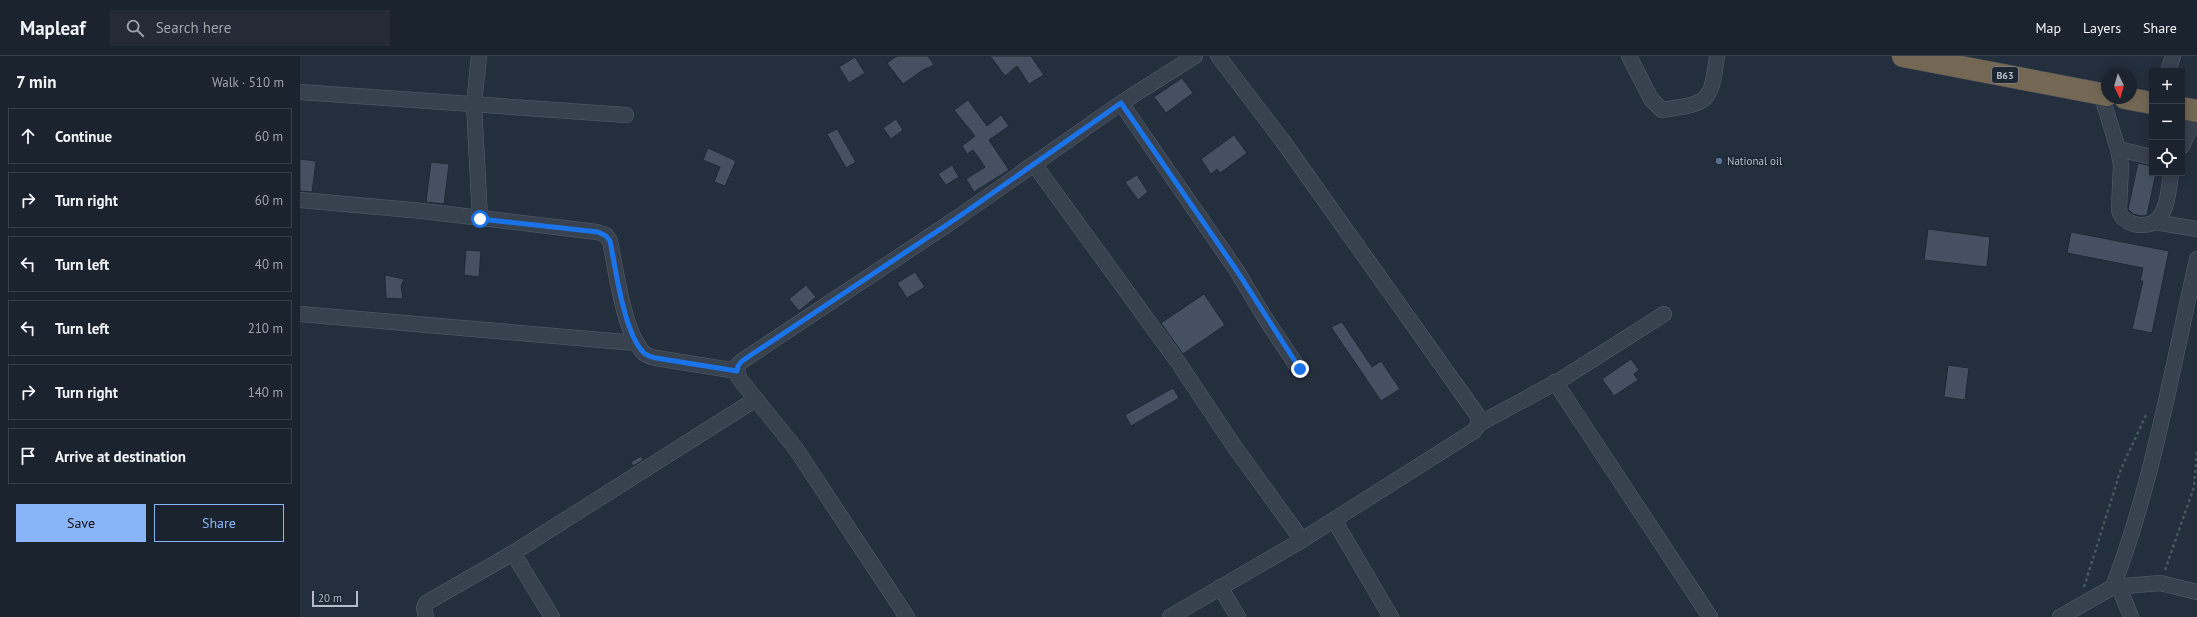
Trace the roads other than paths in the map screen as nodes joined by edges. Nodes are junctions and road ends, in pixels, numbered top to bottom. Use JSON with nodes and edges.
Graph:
{"nodes":[{"id":1,"x":479,"y":56,"type":"edge"},
{"id":2,"x":1195,"y":56,"type":"edge"},
{"id":3,"x":1218,"y":56,"type":"edge"},
{"id":4,"x":1629,"y":56,"type":"edge"},
{"id":5,"x":1717,"y":56,"type":"edge"},
{"id":6,"x":1903,"y":56,"type":"edge"},
{"id":7,"x":2173,"y":56,"type":"edge"},
{"id":8,"x":2169,"y":68,"type":"edge"},
{"id":9,"x":300,"y":92,"type":"edge"},
{"id":10,"x":2101,"y":93,"type":"edge"},
{"id":11,"x":2137,"y":100,"type":"edge"},
{"id":12,"x":2149,"y":102,"type":"edge"},
{"id":13,"x":1121,"y":103,"type":"junction"},
{"id":14,"x":474,"y":104,"type":"junction"},
{"id":15,"x":2107,"y":104,"type":"edge"},
{"id":16,"x":2185,"y":109,"type":"edge"},
{"id":17,"x":2197,"y":111,"type":"edge"},
{"id":18,"x":626,"y":115,"type":"dead end"},
{"id":19,"x":2197,"y":116,"type":"edge"},
{"id":20,"x":2185,"y":140,"type":"edge"},
{"id":21,"x":2118,"y":149,"type":"junction"},
{"id":22,"x":2149,"y":156,"type":"edge"},
{"id":23,"x":1034,"y":164,"type":"junction"},
{"id":24,"x":2170,"y":176,"type":"edge"},
{"id":25,"x":300,"y":200,"type":"edge"},
{"id":26,"x":480,"y":219,"type":"junction"},
{"id":27,"x":2155,"y":222,"type":"junction"},
{"id":28,"x":2197,"y":229,"type":"edge"},
{"id":29,"x":2197,"y":259,"type":"edge"},
{"id":30,"x":300,"y":314,"type":"edge"},
{"id":31,"x":1664,"y":314,"type":"dead end"},
{"id":32,"x":636,"y":343,"type":"junction"},
{"id":33,"x":1300,"y":369,"type":"dead end"},
{"id":34,"x":737,"y":371,"type":"junction"},
{"id":35,"x":1555,"y":382,"type":"junction"},
{"id":36,"x":756,"y":399,"type":"junction"},
{"id":37,"x":1479,"y":424,"type":"junction"},
{"id":38,"x":1334,"y":520,"type":"junction"},
{"id":39,"x":1302,"y":540,"type":"junction"},
{"id":40,"x":513,"y":553,"type":"junction"},
{"id":41,"x":1220,"y":587,"type":"junction"},
{"id":42,"x":2116,"y":587,"type":"junction"},
{"id":43,"x":2197,"y":592,"type":"edge"},
{"id":44,"x":426,"y":617,"type":"edge"},
{"id":45,"x":552,"y":617,"type":"edge"},
{"id":46,"x":907,"y":617,"type":"edge"},
{"id":47,"x":1170,"y":617,"type":"edge"},
{"id":48,"x":1238,"y":617,"type":"edge"},
{"id":49,"x":1391,"y":617,"type":"edge"},
{"id":50,"x":1710,"y":617,"type":"edge"},
{"id":51,"x":2060,"y":617,"type":"edge"},
{"id":52,"x":2131,"y":617,"type":"edge"}],
"edges":[{"from":1,"to":14,"type":"street"},
{"from":2,"to":13,"type":"street"},
{"from":3,"to":37,"type":"street"},
{"from":4,"to":5,"type":"street"},
{"from":6,"to":10,"type":"highway","number":"B63"},
{"from":7,"to":8,"type":"street"},
{"from":9,"to":14,"type":"street"},
{"from":11,"to":12,"type":"highway"},
{"from":13,"to":23,"type":"street"},
{"from":13,"to":33,"type":"street"},
{"from":14,"to":18,"type":"street"},
{"from":14,"to":26,"type":"street"},
{"from":15,"to":21,"type":"street"},
{"from":16,"to":17,"type":"highway"},
{"from":19,"to":20,"type":"street"},
{"from":21,"to":22,"type":"street"},
{"from":21,"to":27,"type":"street"},
{"from":23,"to":34,"type":"street"},
{"from":23,"to":39,"type":"street"},
{"from":24,"to":27,"type":"street"},
{"from":25,"to":26,"type":"street"},
{"from":26,"to":32,"type":"street"},
{"from":27,"to":28,"type":"street"},
{"from":29,"to":42,"type":"street"},
{"from":30,"to":32,"type":"street"},
{"from":31,"to":35,"type":"street"},
{"from":32,"to":34,"type":"street"},
{"from":34,"to":36,"type":"street"},
{"from":35,"to":37,"type":"street"},
{"from":35,"to":50,"type":"street"},
{"from":36,"to":40,"type":"street"},
{"from":36,"to":46,"type":"street"},
{"from":37,"to":38,"type":"street"},
{"from":38,"to":39,"type":"street"},
{"from":38,"to":49,"type":"street"},
{"from":39,"to":41,"type":"street"},
{"from":40,"to":44,"type":"street"},
{"from":40,"to":45,"type":"street"},
{"from":41,"to":47,"type":"street"},
{"from":41,"to":48,"type":"street"},
{"from":42,"to":43,"type":"street"},
{"from":42,"to":51,"type":"street"},
{"from":42,"to":52,"type":"street"}]}
